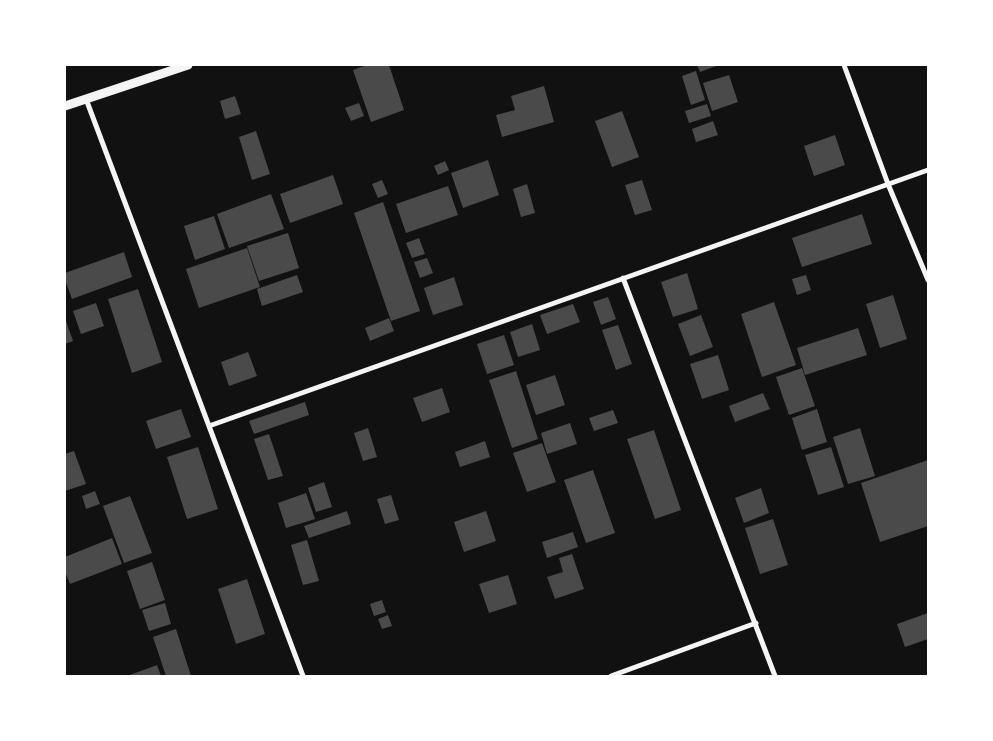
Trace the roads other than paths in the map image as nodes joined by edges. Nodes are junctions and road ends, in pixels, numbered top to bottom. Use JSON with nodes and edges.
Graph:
{"nodes":[{"id":1,"x":188,"y":65,"type":"edge"},
{"id":2,"x":844,"y":65,"type":"edge"},
{"id":3,"x":86,"y":99,"type":"junction"},
{"id":4,"x":65,"y":106,"type":"edge"},
{"id":5,"x":928,"y":170,"type":"edge"},
{"id":6,"x":888,"y":184,"type":"junction"},
{"id":7,"x":623,"y":278,"type":"junction"},
{"id":8,"x":928,"y":280,"type":"edge"},
{"id":9,"x":209,"y":426,"type":"junction"},
{"id":10,"x":756,"y":624,"type":"junction"},
{"id":11,"x":303,"y":676,"type":"edge"},
{"id":12,"x":611,"y":676,"type":"edge"},
{"id":13,"x":775,"y":676,"type":"edge"}],
"edges":[{"from":1,"to":3,"type":"street"},
{"from":2,"to":6,"type":"street"},
{"from":3,"to":4,"type":"street"},
{"from":3,"to":9,"type":"street"},
{"from":5,"to":6,"type":"street"},
{"from":6,"to":7,"type":"street"},
{"from":6,"to":8,"type":"street"},
{"from":7,"to":9,"type":"street"},
{"from":7,"to":10,"type":"street"},
{"from":9,"to":11,"type":"street"},
{"from":10,"to":12,"type":"street"},
{"from":10,"to":13,"type":"street"}]}
